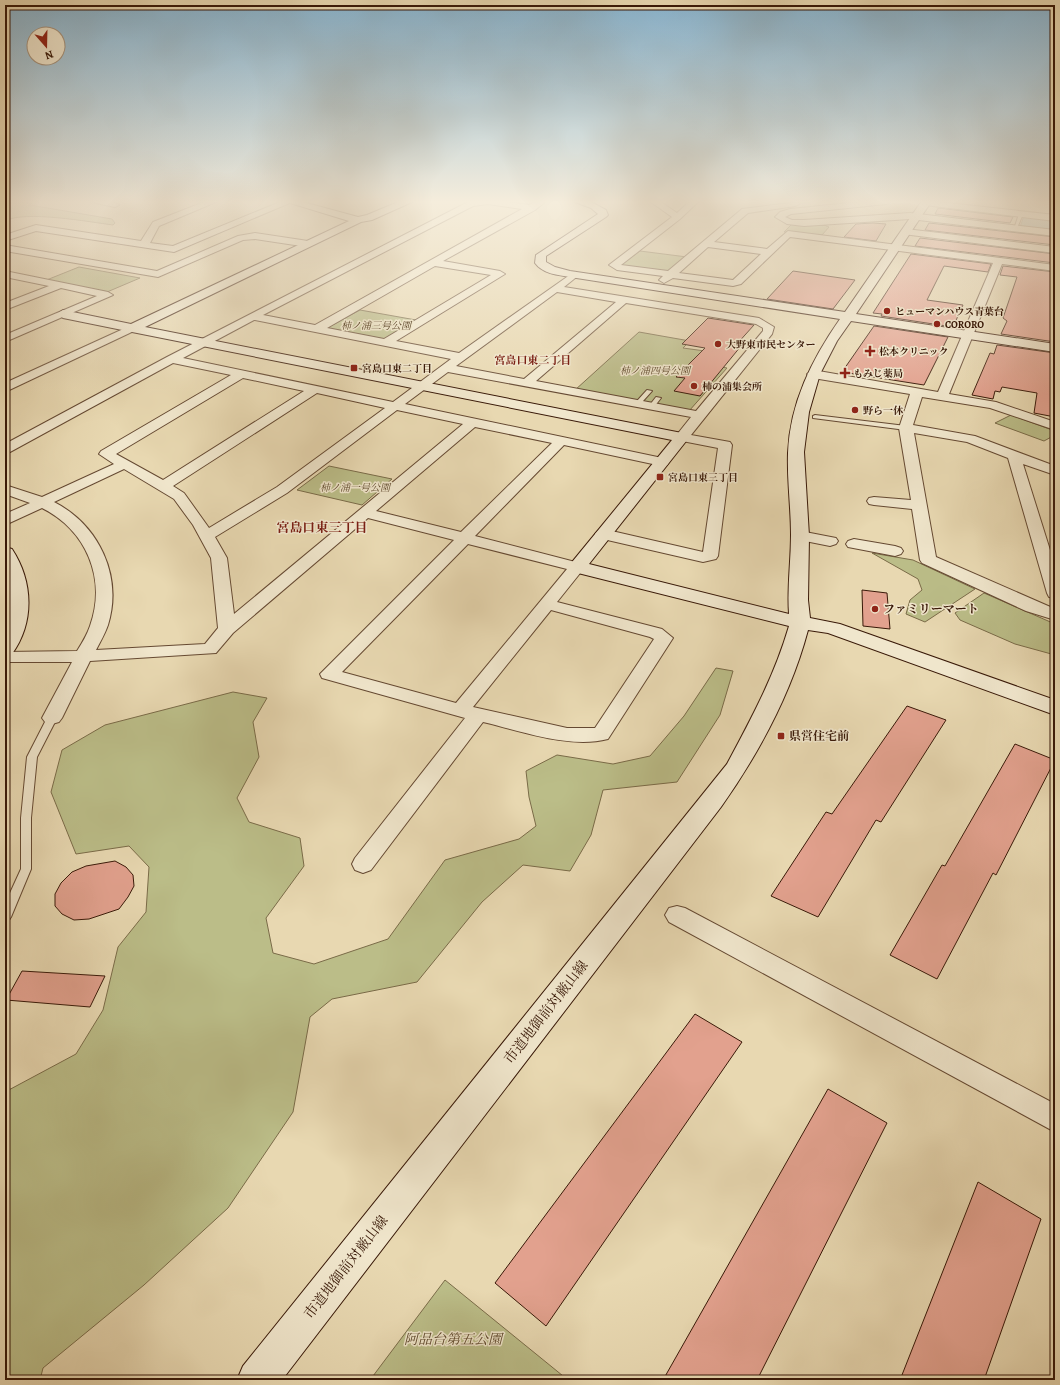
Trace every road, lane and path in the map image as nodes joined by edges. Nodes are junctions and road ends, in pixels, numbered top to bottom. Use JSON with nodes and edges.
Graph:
{"nodes":[{"id":1,"x":115,"y":267,"type":"edge"},
{"id":2,"x":175,"y":267,"type":"edge"},
{"id":3,"x":261,"y":267,"type":"edge"},
{"id":4,"x":351,"y":267,"type":"edge"},
{"id":5,"x":428,"y":267,"type":"edge"},
{"id":6,"x":456,"y":267,"type":"edge"},
{"id":7,"x":546,"y":267,"type":"edge"},
{"id":8,"x":624,"y":267,"type":"edge"},
{"id":9,"x":680,"y":267,"type":"edge"},
{"id":10,"x":753,"y":267,"type":"edge"},
{"id":11,"x":882,"y":267,"type":"edge"},
{"id":12,"x":997,"y":267,"type":"edge"},
{"id":13,"x":1044,"y":267,"type":"edge"},
{"id":14,"x":1055,"y":268,"type":"edge"},
{"id":15,"x":574,"y":275,"type":"junction"},
{"id":16,"x":670,"y":275,"type":"junction"},
{"id":17,"x":7,"y":276,"type":"edge"},
{"id":18,"x":60,"y":285,"type":"junction"},
{"id":19,"x":655,"y":287,"type":"junction"},
{"id":20,"x":556,"y":289,"type":"junction"},
{"id":21,"x":624,"y":300,"type":"junction"},
{"id":22,"x":738,"y":300,"type":"junction"},
{"id":23,"x":5,"y":307,"type":"edge"},
{"id":24,"x":64,"y":314,"type":"junction"},
{"id":25,"x":724,"y":316,"type":"junction"},
{"id":26,"x":255,"y":317,"type":"junction"},
{"id":27,"x":847,"y":317,"type":"junction"},
{"id":28,"x":132,"y":328,"type":"junction"},
{"id":29,"x":316,"y":329,"type":"junction"},
{"id":30,"x":968,"y":335,"type":"junction"},
{"id":31,"x":6,"y":338,"type":"edge"},
{"id":32,"x":205,"y":342,"type":"junction"},
{"id":33,"x":387,"y":342,"type":"junction"},
{"id":34,"x":1055,"y":348,"type":"edge"},
{"id":35,"x":461,"y":357,"type":"junction"},
{"id":36,"x":171,"y":360,"type":"junction"},
{"id":37,"x":446,"y":368,"type":"junction"},
{"id":38,"x":241,"y":374,"type":"junction"},
{"id":39,"x":813,"y":374,"type":"junction"},
{"id":40,"x":526,"y":383,"type":"junction"},
{"id":41,"x":422,"y":385,"type":"junction"},
{"id":42,"x":5,"y":388,"type":"edge"},
{"id":43,"x":315,"y":389,"type":"junction"},
{"id":44,"x":649,"y":391,"type":"dead end"},
{"id":45,"x":917,"y":392,"type":"junction"},
{"id":46,"x":942,"y":396,"type":"junction"},
{"id":47,"x":650,"y":403,"type":"junction"},
{"id":48,"x":394,"y":406,"type":"junction"},
{"id":49,"x":699,"y":415,"type":"junction"},
{"id":50,"x":815,"y":417,"type":"dead end"},
{"id":51,"x":473,"y":422,"type":"junction"},
{"id":52,"x":1055,"y":426,"type":"edge"},
{"id":53,"x":906,"y":428,"type":"junction"},
{"id":54,"x":682,"y":437,"type":"junction"},
{"id":55,"x":561,"y":441,"type":"junction"},
{"id":56,"x":5,"y":449,"type":"edge"},
{"id":57,"x":1014,"y":456,"type":"junction"},
{"id":58,"x":662,"y":462,"type":"junction"},
{"id":59,"x":124,"y":464,"type":"junction"},
{"id":60,"x":1055,"y":471,"type":"edge"},
{"id":61,"x":164,"y":486,"type":"junction"},
{"id":62,"x":5,"y":489,"type":"edge"},
{"id":63,"x":874,"y":501,"type":"dead end"},
{"id":64,"x":42,"y":502,"type":"junction"},
{"id":65,"x":919,"y":506,"type":"junction"},
{"id":66,"x":367,"y":514,"type":"junction"},
{"id":67,"x":5,"y":520,"type":"edge"},
{"id":68,"x":603,"y":534,"type":"junction"},
{"id":69,"x":206,"y":536,"type":"junction"},
{"id":70,"x":800,"y":536,"type":"junction"},
{"id":71,"x":464,"y":537,"type":"junction"},
{"id":72,"x":830,"y":541,"type":"dead end"},
{"id":73,"x":854,"y":544,"type":"dead end"},
{"id":74,"x":895,"y":551,"type":"dead end"},
{"id":75,"x":5,"y":553,"type":"edge"},
{"id":76,"x":913,"y":554,"type":"dead end"},
{"id":77,"x":928,"y":560,"type":"junction"},
{"id":78,"x":577,"y":567,"type":"junction"},
{"id":79,"x":1055,"y":593,"type":"edge"},
{"id":80,"x":546,"y":604,"type":"junction"},
{"id":81,"x":1055,"y":615,"type":"edge"},
{"id":82,"x":800,"y":623,"type":"junction"},
{"id":83,"x":227,"y":629,"type":"junction"},
{"id":84,"x":5,"y":650,"type":"edge"},
{"id":85,"x":83,"y":656,"type":"junction"},
{"id":86,"x":5,"y":657,"type":"edge"},
{"id":87,"x":1054,"y":707,"type":"edge"},
{"id":88,"x":469,"y":713,"type":"junction"},
{"id":89,"x":52,"y":718,"type":"joint"},
{"id":90,"x":363,"y":864,"type":"dead end"},
{"id":91,"x":677,"y":915,"type":"dead end"},
{"id":92,"x":5,"y":917,"type":"edge"},
{"id":93,"x":1055,"y":1119,"type":"edge"},
{"id":94,"x":257,"y":1380,"type":"edge"}],
"edges":[{"from":1,"to":2,"type":"street"},
{"from":3,"to":28,"type":"street"},
{"from":4,"to":26,"type":"street"},
{"from":5,"to":29,"type":"street"},
{"from":6,"to":33,"type":"street"},
{"from":7,"to":15,"type":"street"},
{"from":8,"to":16,"type":"street"},
{"from":9,"to":16,"type":"street"},
{"from":10,"to":16,"type":"street"},
{"from":11,"to":27,"type":"street"},
{"from":12,"to":30,"type":"street"},
{"from":13,"to":14,"type":"street"},
{"from":15,"to":19,"type":"street"},
{"from":15,"to":20,"type":"street"},
{"from":16,"to":19,"type":"street"},
{"from":17,"to":18,"type":"street"},
{"from":18,"to":23,"type":"street"},
{"from":18,"to":24,"type":"street"},
{"from":19,"to":22,"type":"street"},
{"from":20,"to":21,"type":"street"},
{"from":20,"to":35,"type":"street"},
{"from":21,"to":25,"type":"street"},
{"from":21,"to":40,"type":"street"},
{"from":22,"to":25,"type":"street"},
{"from":22,"to":27,"type":"street"},
{"from":24,"to":28,"type":"street"},
{"from":24,"to":31,"type":"street"},
{"from":25,"to":49,"type":"street"},
{"from":26,"to":29,"type":"street"},
{"from":26,"to":32,"type":"street"},
{"from":27,"to":30,"type":"street"},
{"from":27,"to":39,"type":"street"},
{"from":28,"to":32,"type":"street"},
{"from":28,"to":42,"type":"street"},
{"from":29,"to":33,"type":"street"},
{"from":30,"to":34,"type":"street"},
{"from":30,"to":46,"type":"street"},
{"from":32,"to":36,"type":"street"},
{"from":32,"to":41,"type":"street"},
{"from":33,"to":35,"type":"street"},
{"from":35,"to":37,"type":"street"},
{"from":36,"to":38,"type":"street"},
{"from":36,"to":56,"type":"street"},
{"from":37,"to":40,"type":"street"},
{"from":37,"to":41,"type":"street"},
{"from":38,"to":43,"type":"street"},
{"from":38,"to":59,"type":"street"},
{"from":39,"to":45,"type":"street"},
{"from":39,"to":70,"type":"street"},
{"from":40,"to":47,"type":"street"},
{"from":41,"to":48,"type":"street"},
{"from":41,"to":54,"type":"street"},
{"from":43,"to":48,"type":"street"},
{"from":43,"to":61,"type":"street"},
{"from":44,"to":47,"type":"lane"},
{"from":45,"to":46,"type":"street"},
{"from":45,"to":53,"type":"street"},
{"from":46,"to":52,"type":"street"},
{"from":47,"to":49,"type":"street"},
{"from":48,"to":51,"type":"street"},
{"from":48,"to":69,"type":"street"},
{"from":49,"to":54,"type":"street"},
{"from":50,"to":53,"type":"lane"},
{"from":51,"to":55,"type":"street"},
{"from":51,"to":66,"type":"street"},
{"from":53,"to":57,"type":"street"},
{"from":53,"to":65,"type":"street"},
{"from":54,"to":58,"type":"street"},
{"from":54,"to":68,"type":"street"},
{"from":55,"to":58,"type":"street"},
{"from":55,"to":71,"type":"street"},
{"from":57,"to":60,"type":"street"},
{"from":57,"to":79,"type":"street"},
{"from":58,"to":68,"type":"street"},
{"from":59,"to":61,"type":"street"},
{"from":59,"to":64,"type":"street"},
{"from":61,"to":69,"type":"street"},
{"from":62,"to":64,"type":"street"},
{"from":63,"to":65,"type":"street"},
{"from":64,"to":67,"type":"street"},
{"from":64,"to":85,"type":"street"},
{"from":65,"to":77,"type":"street"},
{"from":66,"to":71,"type":"street"},
{"from":66,"to":83,"type":"street"},
{"from":68,"to":78,"type":"street"},
{"from":69,"to":83,"type":"street"},
{"from":70,"to":72,"type":"street"},
{"from":70,"to":82,"type":"street"},
{"from":71,"to":78,"type":"street"},
{"from":71,"to":88,"type":"street"},
{"from":73,"to":74,"type":"street"},
{"from":75,"to":84,"type":"street"},
{"from":76,"to":77,"type":"street"},
{"from":77,"to":81,"type":"street"},
{"from":78,"to":80,"type":"street"},
{"from":78,"to":82,"type":"street"},
{"from":80,"to":88,"type":"street"},
{"from":80,"to":88,"type":"street"},
{"from":82,"to":87,"type":"street"},
{"from":82,"to":94,"type":"street","name":"市道地御前対厳山線"},
{"from":83,"to":85,"type":"street"},
{"from":85,"to":86,"type":"street"},
{"from":85,"to":89,"type":"street"},
{"from":88,"to":90,"type":"street"},
{"from":89,"to":92,"type":"lane"},
{"from":91,"to":93,"type":"street"}]}
